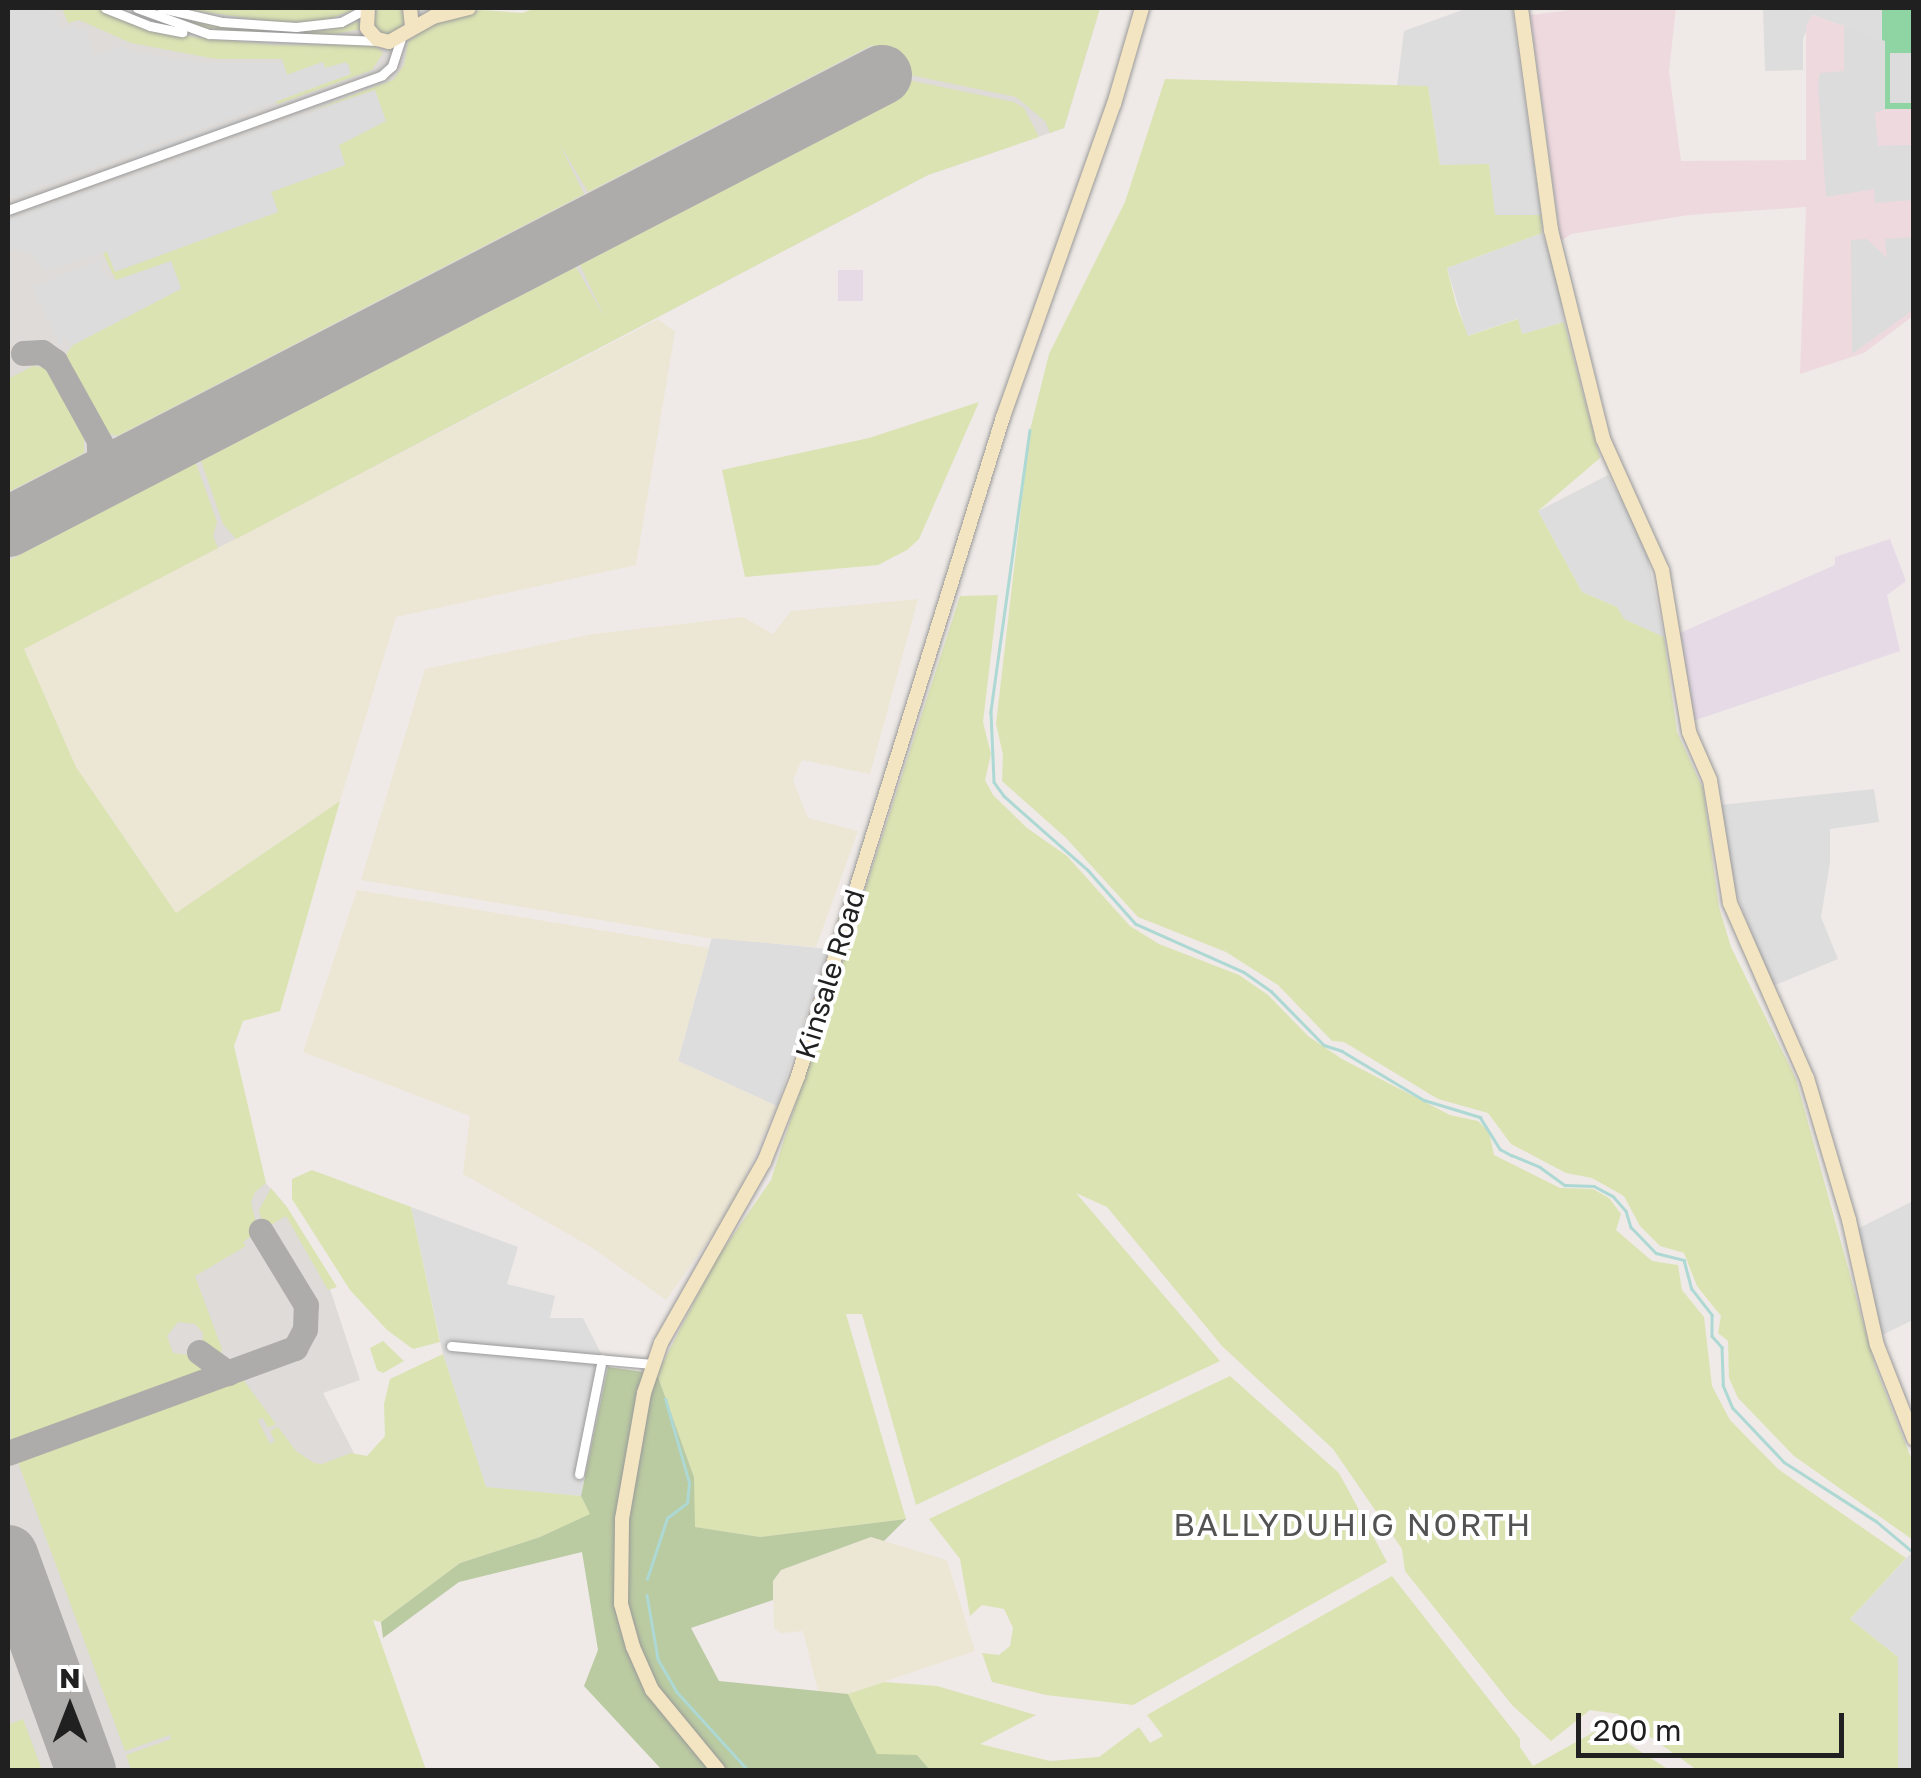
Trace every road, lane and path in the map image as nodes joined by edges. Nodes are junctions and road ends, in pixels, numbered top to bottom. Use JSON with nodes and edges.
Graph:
{"nodes":[{"id":1,"x":106,"y":8,"type":"edge"},
{"id":2,"x":137,"y":8,"type":"edge"},
{"id":3,"x":160,"y":8,"type":"edge"},
{"id":4,"x":368,"y":8,"type":"edge"},
{"id":5,"x":410,"y":8,"type":"edge"},
{"id":6,"x":469,"y":8,"type":"edge"},
{"id":7,"x":1134,"y":8,"type":"edge"},
{"id":8,"x":1142,"y":8,"type":"edge"},
{"id":9,"x":1521,"y":8,"type":"edge"},
{"id":10,"x":412,"y":27,"type":"junction"},
{"id":11,"x":209,"y":34,"type":"junction"},
{"id":12,"x":392,"y":44,"type":"junction"},
{"id":13,"x":1096,"y":145,"type":"junction"},
{"id":14,"x":8,"y":210,"type":"edge"},
{"id":15,"x":451,"y":1346,"type":"dead end"},
{"id":16,"x":602,"y":1360,"type":"junction"},
{"id":17,"x":653,"y":1364,"type":"junction"},
{"id":18,"x":1914,"y":1439,"type":"edge"},
{"id":19,"x":579,"y":1474,"type":"dead end"},
{"id":20,"x":718,"y":1770,"type":"edge"}],
"edges":[{"from":1,"to":11,"type":"street"},
{"from":2,"to":11,"type":"street"},
{"from":3,"to":4,"type":"street"},
{"from":4,"to":12,"type":"main road"},
{"from":5,"to":10,"type":"main road"},
{"from":6,"to":10,"type":"main road"},
{"from":7,"to":13,"type":"main road","name":"Kinsale Road"},
{"from":8,"to":13,"type":"main road","name":"Kinsale Road"},
{"from":9,"to":18,"type":"main road"},
{"from":10,"to":12,"type":"main road"},
{"from":11,"to":12,"type":"street"},
{"from":12,"to":14,"type":"street"},
{"from":13,"to":17,"type":"main road","name":"Kinsale Road"},
{"from":15,"to":16,"type":"street"},
{"from":16,"to":17,"type":"street"},
{"from":16,"to":19,"type":"street"},
{"from":17,"to":20,"type":"main road","name":"Kinsale Road"}]}
